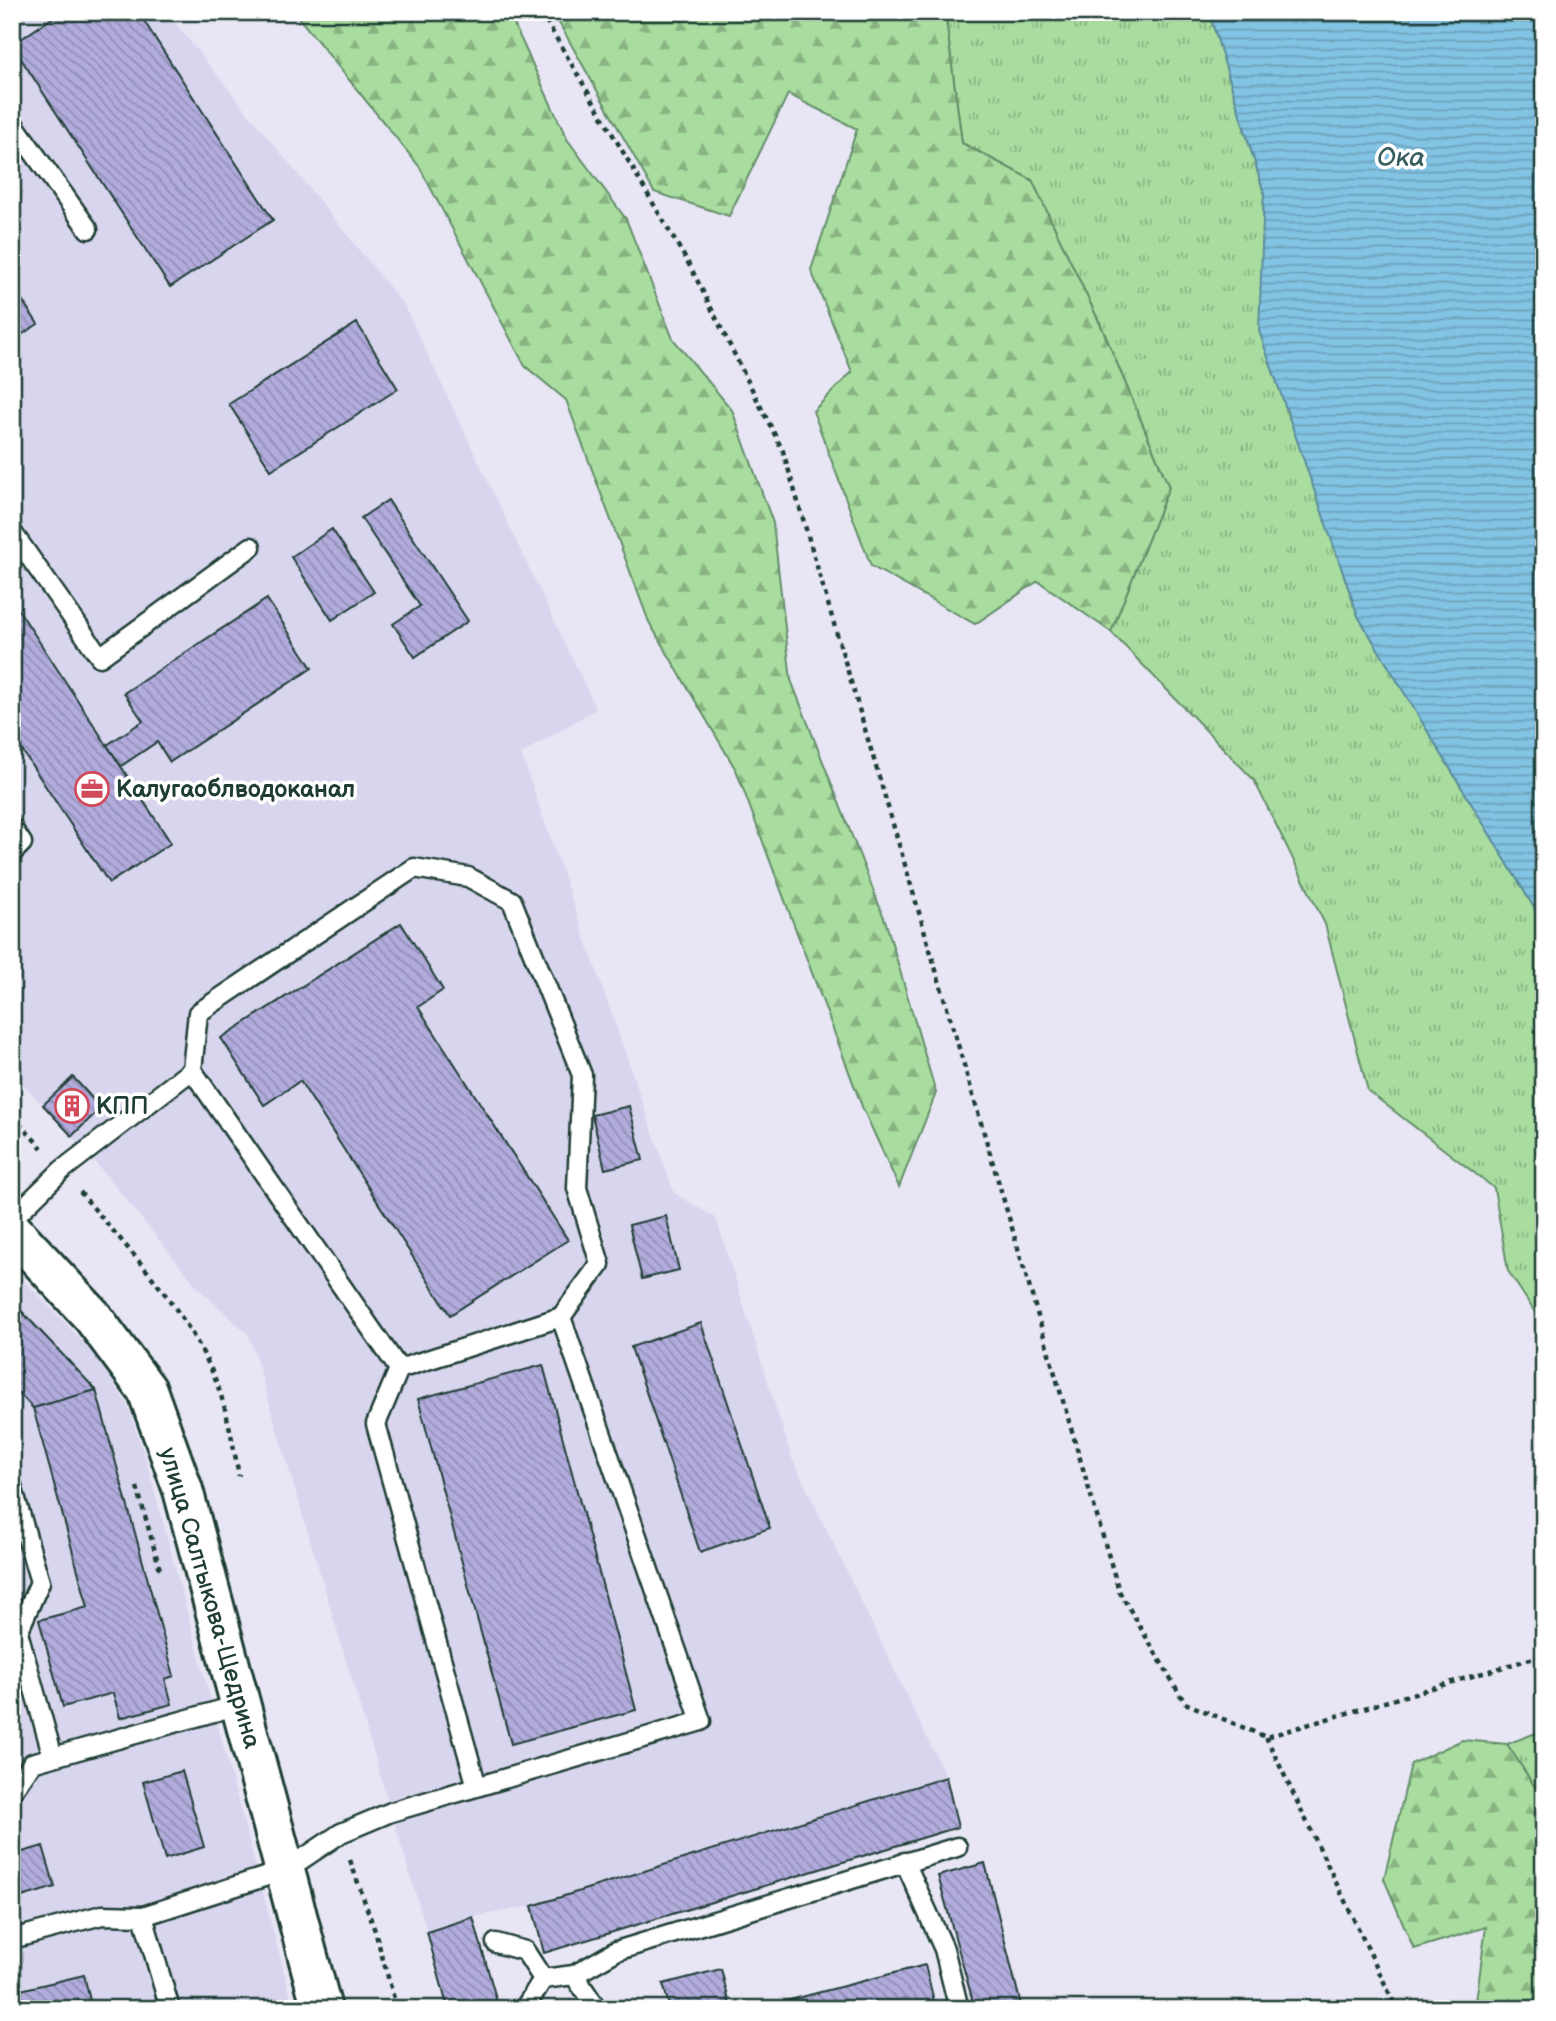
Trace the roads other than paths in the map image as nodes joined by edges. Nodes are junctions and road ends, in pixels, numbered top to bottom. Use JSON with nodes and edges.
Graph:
{"nodes":[{"id":1,"x":12,"y":122,"type":"edge"},
{"id":2,"x":88,"y":229,"type":"dead end"},
{"id":3,"x":12,"y":532,"type":"edge"},
{"id":4,"x":251,"y":547,"type":"dead end"},
{"id":5,"x":12,"y":828,"type":"edge"},
{"id":6,"x":12,"y":853,"type":"edge"},
{"id":7,"x":192,"y":1070,"type":"junction"},
{"id":8,"x":12,"y":1219,"type":"edge"},
{"id":9,"x":12,"y":1230,"type":"edge"},
{"id":10,"x":561,"y":1317,"type":"junction"},
{"id":11,"x":400,"y":1369,"type":"junction"},
{"id":12,"x":12,"y":1486,"type":"edge"},
{"id":13,"x":242,"y":1704,"type":"junction"},
{"id":14,"x":52,"y":1757,"type":"junction"},
{"id":15,"x":477,"y":1787,"type":"junction"},
{"id":16,"x":12,"y":1792,"type":"edge"},
{"id":17,"x":957,"y":1847,"type":"dead end"},
{"id":18,"x":905,"y":1862,"type":"junction"},
{"id":19,"x":286,"y":1870,"type":"junction"},
{"id":20,"x":143,"y":1916,"type":"junction"},
{"id":21,"x":12,"y":1939,"type":"edge"},
{"id":22,"x":496,"y":1943,"type":"dead end"},
{"id":23,"x":574,"y":1975,"type":"junction"},
{"id":24,"x":542,"y":1979,"type":"junction"},
{"id":25,"x":170,"y":2009,"type":"edge"},
{"id":26,"x":322,"y":2009,"type":"edge"},
{"id":27,"x":524,"y":2009,"type":"edge"},
{"id":28,"x":597,"y":2009,"type":"edge"},
{"id":29,"x":959,"y":2009,"type":"edge"}],
"edges":[{"from":1,"to":2,"type":"lane"},
{"from":3,"to":4,"type":"lane"},
{"from":5,"to":6,"type":"lane"},
{"from":7,"to":8,"type":"lane"},
{"from":7,"to":10,"type":"lane"},
{"from":7,"to":11,"type":"lane"},
{"from":9,"to":13,"type":"main road","name":"улица Салтыкова-Щедрина"},
{"from":10,"to":11,"type":"lane"},
{"from":10,"to":15,"type":"lane"},
{"from":11,"to":15,"type":"lane"},
{"from":12,"to":14,"type":"lane"},
{"from":13,"to":14,"type":"lane"},
{"from":13,"to":19,"type":"main road","name":"улица Салтыкова-Щедрина"},
{"from":14,"to":16,"type":"lane"},
{"from":15,"to":19,"type":"lane"},
{"from":17,"to":18,"type":"lane"},
{"from":18,"to":23,"type":"lane"},
{"from":18,"to":29,"type":"lane"},
{"from":19,"to":20,"type":"lane"},
{"from":19,"to":26,"type":"main road","name":"улица Салтыкова-Щедрина"},
{"from":20,"to":21,"type":"lane"},
{"from":20,"to":25,"type":"lane"},
{"from":22,"to":24,"type":"lane"},
{"from":23,"to":24,"type":"lane"},
{"from":23,"to":28,"type":"lane"},
{"from":24,"to":27,"type":"lane"}]}
